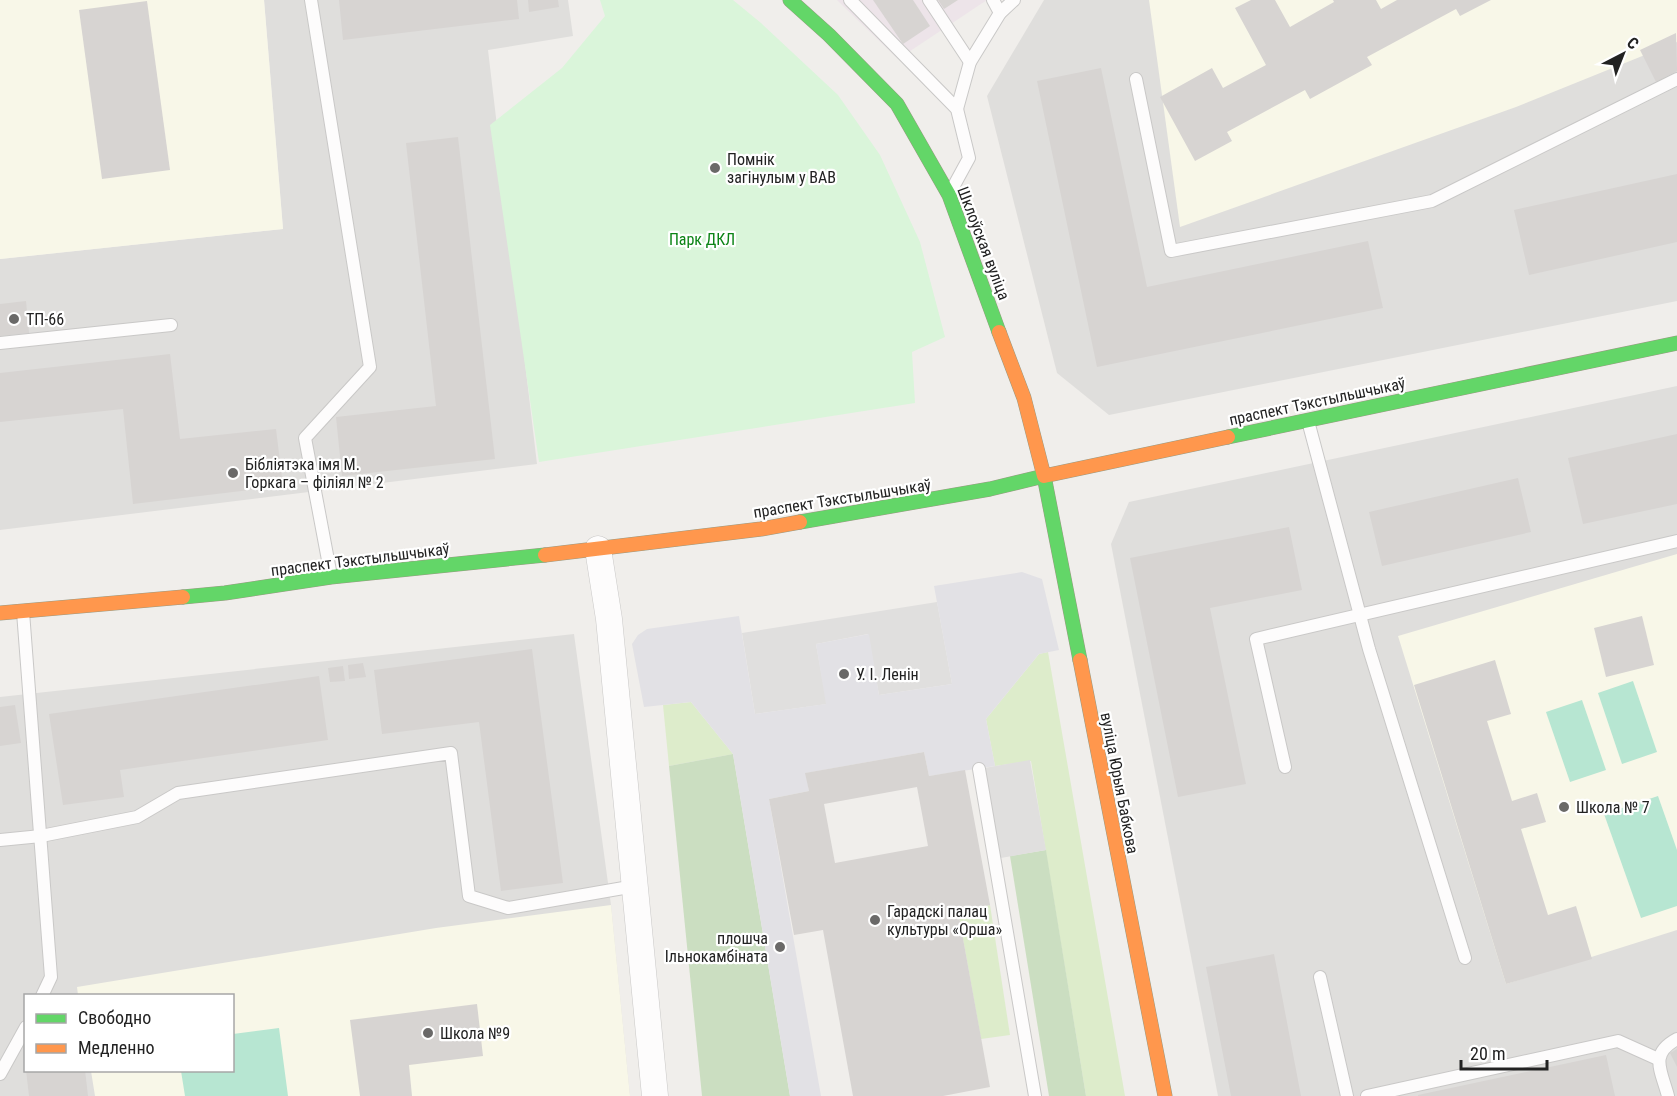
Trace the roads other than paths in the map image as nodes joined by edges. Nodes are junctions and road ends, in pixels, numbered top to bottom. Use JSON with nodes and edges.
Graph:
{"nodes":[{"id":1,"x":311,"y":0,"type":"edge"},
{"id":2,"x":790,"y":0,"type":"edge"},
{"id":3,"x":850,"y":0,"type":"edge"},
{"id":4,"x":929,"y":0,"type":"edge"},
{"id":5,"x":993,"y":0,"type":"edge"},
{"id":6,"x":1014,"y":0,"type":"edge"},
{"id":7,"x":1000,"y":13,"type":"junction"},
{"id":8,"x":970,"y":62,"type":"junction"},
{"id":9,"x":1136,"y":79,"type":"dead end"},
{"id":10,"x":1677,"y":79,"type":"edge"},
{"id":11,"x":957,"y":109,"type":"junction"},
{"id":12,"x":949,"y":195,"type":"junction"},
{"id":13,"x":171,"y":325,"type":"dead end"},
{"id":14,"x":0,"y":343,"type":"edge"},
{"id":15,"x":1677,"y":343,"type":"edge"},
{"id":16,"x":1308,"y":420,"type":"junction"},
{"id":17,"x":1044,"y":476,"type":"junction"},
{"id":18,"x":1677,"y":542,"type":"edge"},
{"id":19,"x":598,"y":549,"type":"junction"},
{"id":20,"x":331,"y":577,"type":"junction"},
{"id":21,"x":23,"y":611,"type":"junction"},
{"id":22,"x":0,"y":613,"type":"edge"},
{"id":23,"x":1359,"y":614,"type":"junction"},
{"id":24,"x":1285,"y":767,"type":"dead end"},
{"id":25,"x":979,"y":769,"type":"dead end"},
{"id":26,"x":41,"y":836,"type":"junction"},
{"id":27,"x":0,"y":840,"type":"edge"},
{"id":28,"x":635,"y":886,"type":"junction"},
{"id":29,"x":1465,"y":958,"type":"dead end"},
{"id":30,"x":1320,"y":977,"type":"dead end"},
{"id":31,"x":43,"y":994,"type":"edge"},
{"id":32,"x":24,"y":1031,"type":"edge"},
{"id":33,"x":1677,"y":1039,"type":"edge"},
{"id":34,"x":1658,"y":1059,"type":"junction"},
{"id":35,"x":0,"y":1074,"type":"edge"},
{"id":36,"x":655,"y":1096,"type":"edge"},
{"id":37,"x":1035,"y":1096,"type":"edge"},
{"id":38,"x":1165,"y":1096,"type":"edge"},
{"id":39,"x":1347,"y":1096,"type":"edge"},
{"id":40,"x":1366,"y":1096,"type":"edge"},
{"id":41,"x":1668,"y":1096,"type":"edge"}],
"edges":[{"from":1,"to":20,"type":"lane"},
{"from":2,"to":12,"type":"main road","name":"Шклоўская вуліца"},
{"from":3,"to":11,"type":"lane"},
{"from":4,"to":8,"type":"lane"},
{"from":5,"to":7,"type":"lane"},
{"from":6,"to":7,"type":"lane"},
{"from":7,"to":8,"type":"lane"},
{"from":8,"to":11,"type":"lane"},
{"from":9,"to":10,"type":"lane"},
{"from":11,"to":12,"type":"lane"},
{"from":12,"to":17,"type":"main road","name":"Шклоўская вуліца"},
{"from":13,"to":14,"type":"lane"},
{"from":15,"to":16,"type":"main road","name":"праспект Тэкстыльшчыкаў"},
{"from":16,"to":17,"type":"main road","name":"праспект Тэкстыльшчыкаў"},
{"from":16,"to":23,"type":"lane"},
{"from":17,"to":19,"type":"main road","name":"праспект Тэкстыльшчыкаў"},
{"from":17,"to":38,"type":"main road","name":"вуліца Юрыя Бабкова"},
{"from":18,"to":23,"type":"lane"},
{"from":19,"to":20,"type":"main road","name":"праспект Тэкстыльшчыкаў"},
{"from":19,"to":28,"type":"street"},
{"from":20,"to":21,"type":"main road","name":"праспект Тэкстыльшчыкаў"},
{"from":21,"to":22,"type":"main road","name":"праспект Тэкстыльшчыкаў"},
{"from":21,"to":26,"type":"lane"},
{"from":23,"to":24,"type":"lane"},
{"from":23,"to":29,"type":"lane"},
{"from":25,"to":37,"type":"lane"},
{"from":26,"to":27,"type":"lane"},
{"from":26,"to":28,"type":"lane"},
{"from":26,"to":31,"type":"lane"},
{"from":28,"to":36,"type":"street"},
{"from":30,"to":39,"type":"lane"},
{"from":32,"to":35,"type":"lane"},
{"from":33,"to":34,"type":"lane"},
{"from":34,"to":40,"type":"lane"},
{"from":34,"to":41,"type":"lane"}]}
